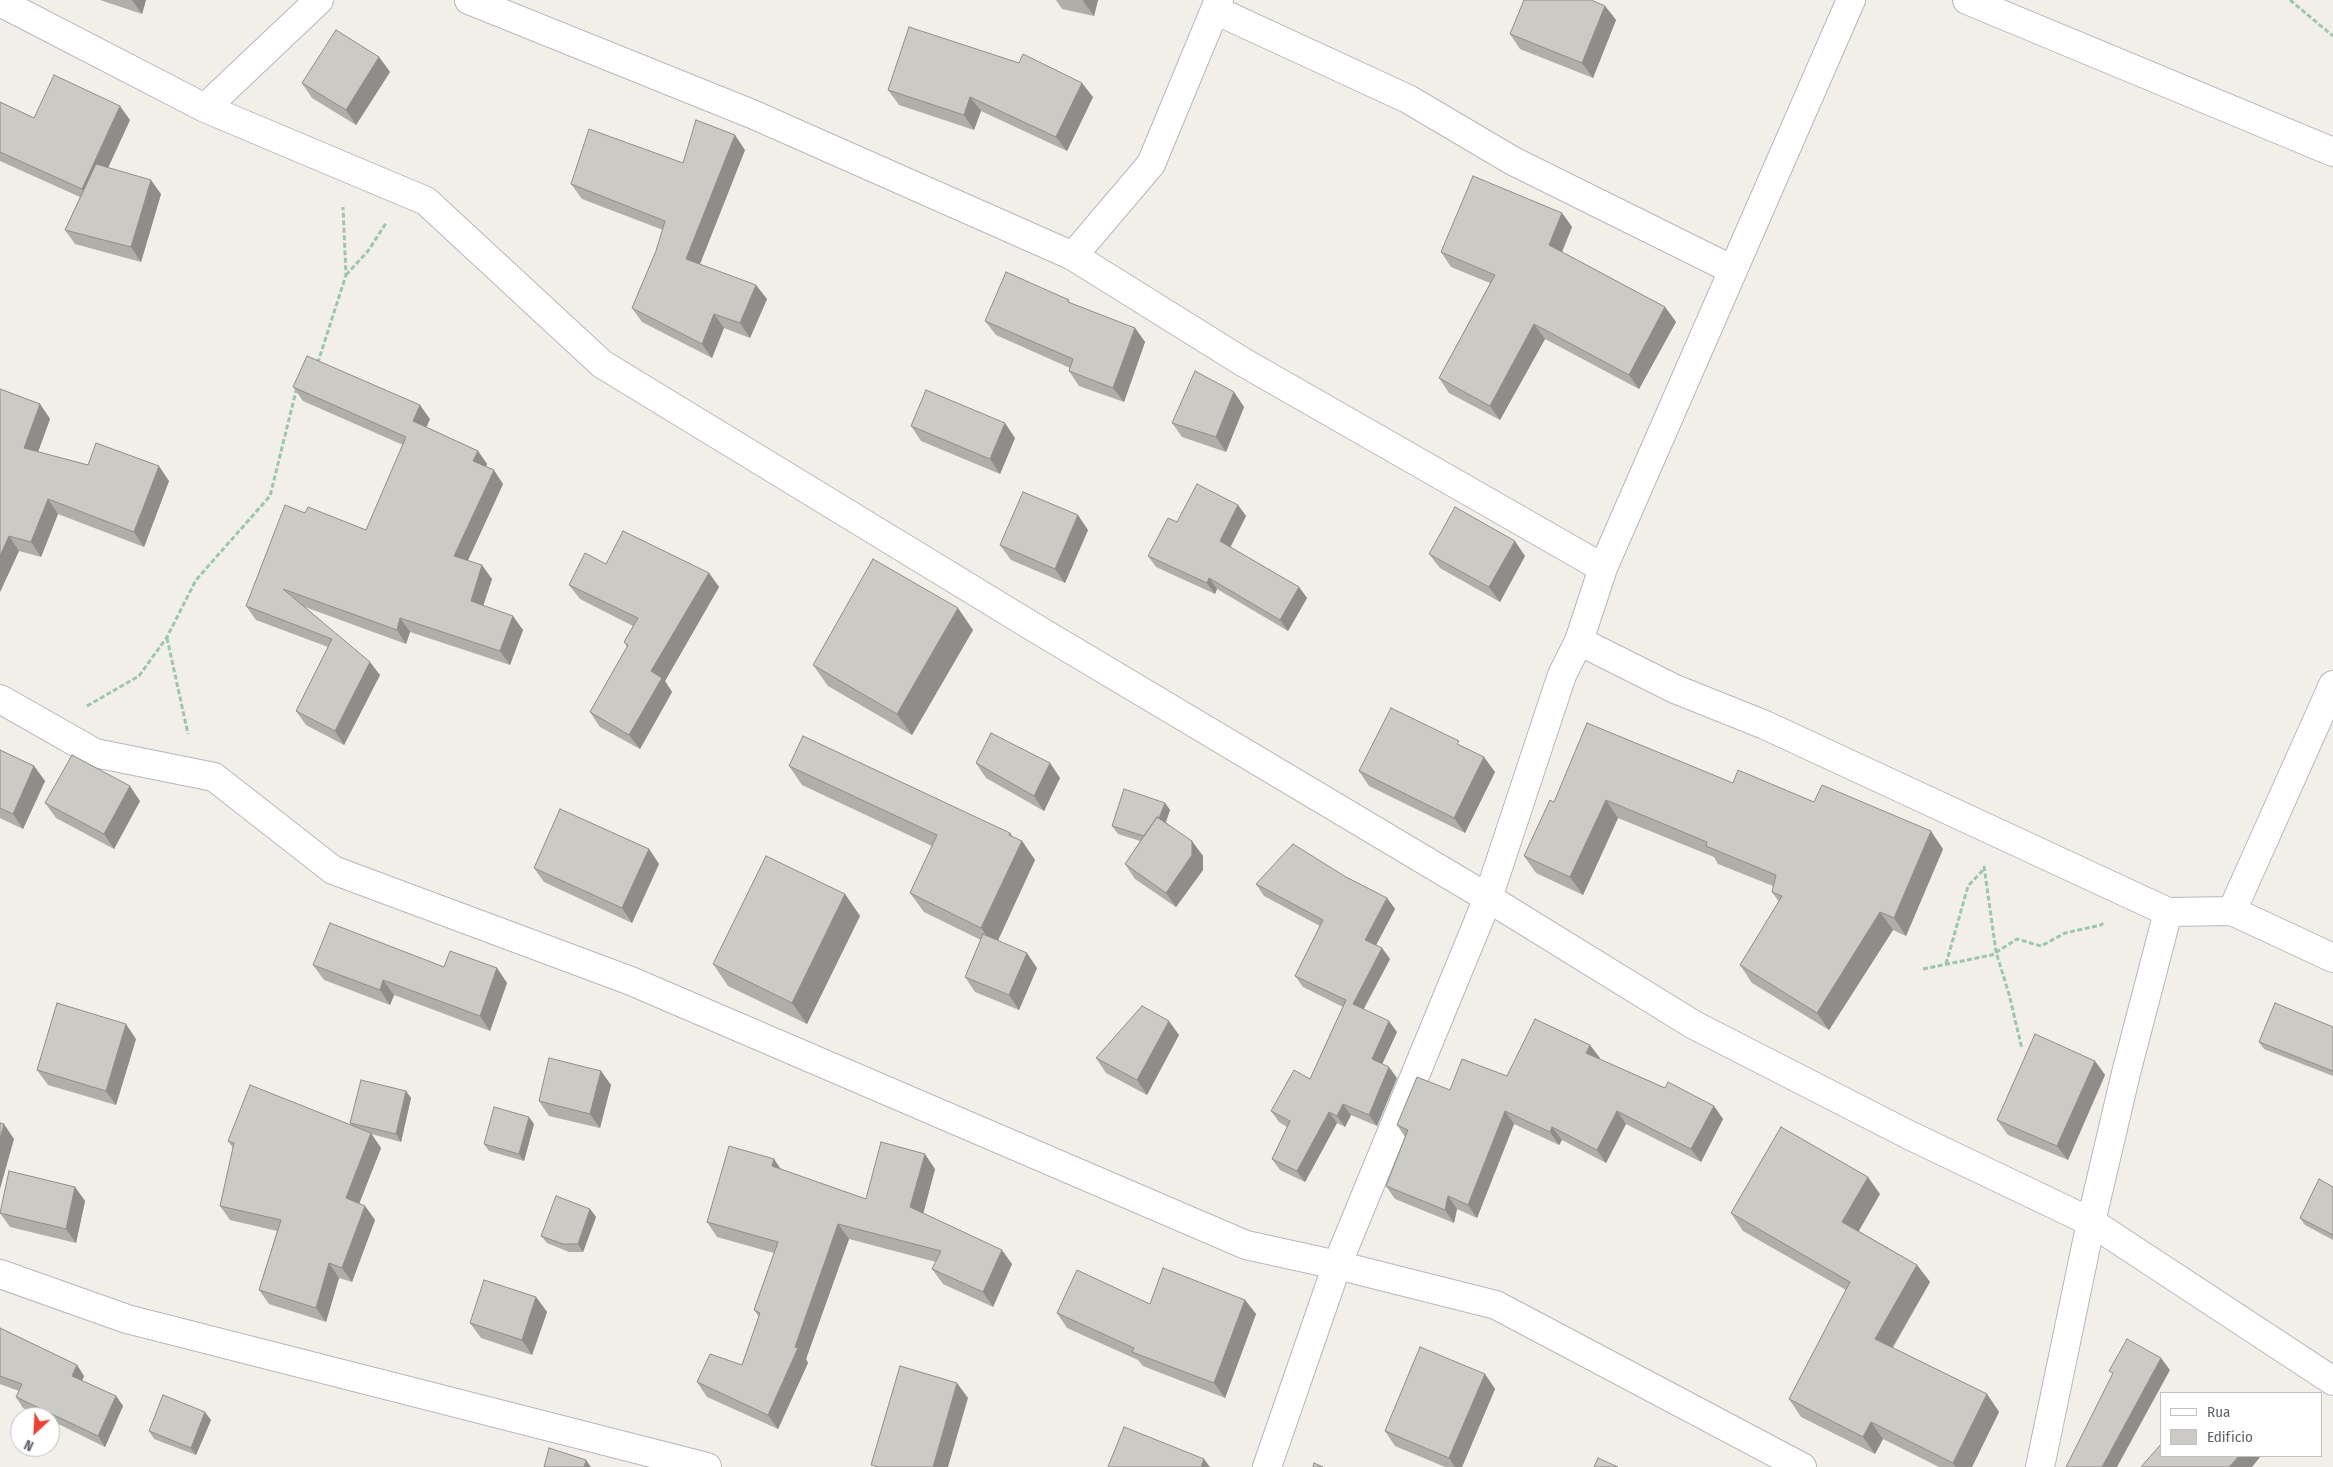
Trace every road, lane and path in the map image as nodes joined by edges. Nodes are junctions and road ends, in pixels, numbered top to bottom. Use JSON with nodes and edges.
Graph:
{"nodes":[{"id":1,"x":320,"y":0,"type":"edge"},
{"id":2,"x":469,"y":0,"type":"edge"},
{"id":3,"x":1851,"y":0,"type":"edge"},
{"id":4,"x":1967,"y":0,"type":"edge"},
{"id":5,"x":2290,"y":0,"type":"edge"},
{"id":6,"x":0,"y":2,"type":"edge"},
{"id":7,"x":1217,"y":5,"type":"edge"},
{"id":8,"x":2333,"y":36,"type":"edge"},
{"id":9,"x":205,"y":108,"type":"junction"},
{"id":10,"x":2333,"y":152,"type":"edge"},
{"id":11,"x":332,"y":162,"type":"junction"},
{"id":12,"x":426,"y":201,"type":"junction"},
{"id":13,"x":1073,"y":256,"type":"junction"},
{"id":14,"x":1733,"y":270,"type":"junction"},
{"id":15,"x":346,"y":275,"type":"junction"},
{"id":16,"x":314,"y":366,"type":"edge"},
{"id":17,"x":302,"y":381,"type":"edge"},
{"id":18,"x":1603,"y":568,"type":"junction"},
{"id":19,"x":167,"y":637,"type":"junction"},
{"id":20,"x":1579,"y":641,"type":"junction"},
{"id":21,"x":2333,"y":685,"type":"edge"},
{"id":22,"x":0,"y":699,"type":"edge"},
{"id":23,"x":49,"y":728,"type":"junction"},
{"id":24,"x":214,"y":777,"type":"junction"},
{"id":25,"x":1984,"y":826,"type":"junction"},
{"id":26,"x":1984,"y":869,"type":"junction"},
{"id":27,"x":2127,"y":893,"type":"junction"},
{"id":28,"x":1488,"y":898,"type":"junction"},
{"id":29,"x":2232,"y":911,"type":"junction"},
{"id":30,"x":2168,"y":912,"type":"junction"},
{"id":31,"x":1996,"y":952,"type":"junction"},
{"id":32,"x":2333,"y":958,"type":"edge"},
{"id":33,"x":1946,"y":964,"type":"junction"},
{"id":34,"x":1923,"y":969,"type":"dead end"},
{"id":35,"x":2022,"y":1049,"type":"dead end"},
{"id":36,"x":2091,"y":1222,"type":"junction"},
{"id":37,"x":1337,"y":1265,"type":"junction"},
{"id":38,"x":0,"y":1274,"type":"edge"},
{"id":39,"x":2333,"y":1381,"type":"edge"},
{"id":40,"x":707,"y":1467,"type":"edge"},
{"id":41,"x":1267,"y":1467,"type":"edge"},
{"id":42,"x":1802,"y":1467,"type":"edge"},
{"id":43,"x":2040,"y":1467,"type":"edge"}],
"edges":[{"from":1,"to":9,"type":"street"},
{"from":2,"to":13,"type":"street"},
{"from":3,"to":14,"type":"street"},
{"from":4,"to":10,"type":"street"},
{"from":5,"to":8,"type":"path"},
{"from":6,"to":9,"type":"street"},
{"from":7,"to":13,"type":"street"},
{"from":7,"to":14,"type":"street"},
{"from":9,"to":11,"type":"street"},
{"from":11,"to":12,"type":"street"},
{"from":11,"to":15,"type":"path"},
{"from":12,"to":15,"type":"path"},
{"from":12,"to":28,"type":"street"},
{"from":13,"to":18,"type":"street"},
{"from":14,"to":18,"type":"street"},
{"from":15,"to":16,"type":"path"},
{"from":17,"to":19,"type":"path"},
{"from":18,"to":20,"type":"street"},
{"from":19,"to":23,"type":"path"},
{"from":19,"to":24,"type":"path"},
{"from":20,"to":25,"type":"street"},
{"from":20,"to":28,"type":"street"},
{"from":21,"to":29,"type":"street"},
{"from":22,"to":23,"type":"street"},
{"from":23,"to":24,"type":"street"},
{"from":24,"to":37,"type":"street"},
{"from":25,"to":26,"type":"path"},
{"from":25,"to":27,"type":"street"},
{"from":26,"to":31,"type":"path"},
{"from":26,"to":33,"type":"path"},
{"from":27,"to":30,"type":"street"},
{"from":27,"to":31,"type":"path"},
{"from":28,"to":36,"type":"street"},
{"from":28,"to":37,"type":"street"},
{"from":29,"to":30,"type":"street"},
{"from":29,"to":32,"type":"street"},
{"from":30,"to":36,"type":"street"},
{"from":31,"to":33,"type":"path"},
{"from":31,"to":35,"type":"path"},
{"from":33,"to":34,"type":"path"},
{"from":36,"to":39,"type":"street"},
{"from":36,"to":43,"type":"street"},
{"from":37,"to":41,"type":"street"},
{"from":37,"to":42,"type":"street"},
{"from":38,"to":40,"type":"street"}]}
